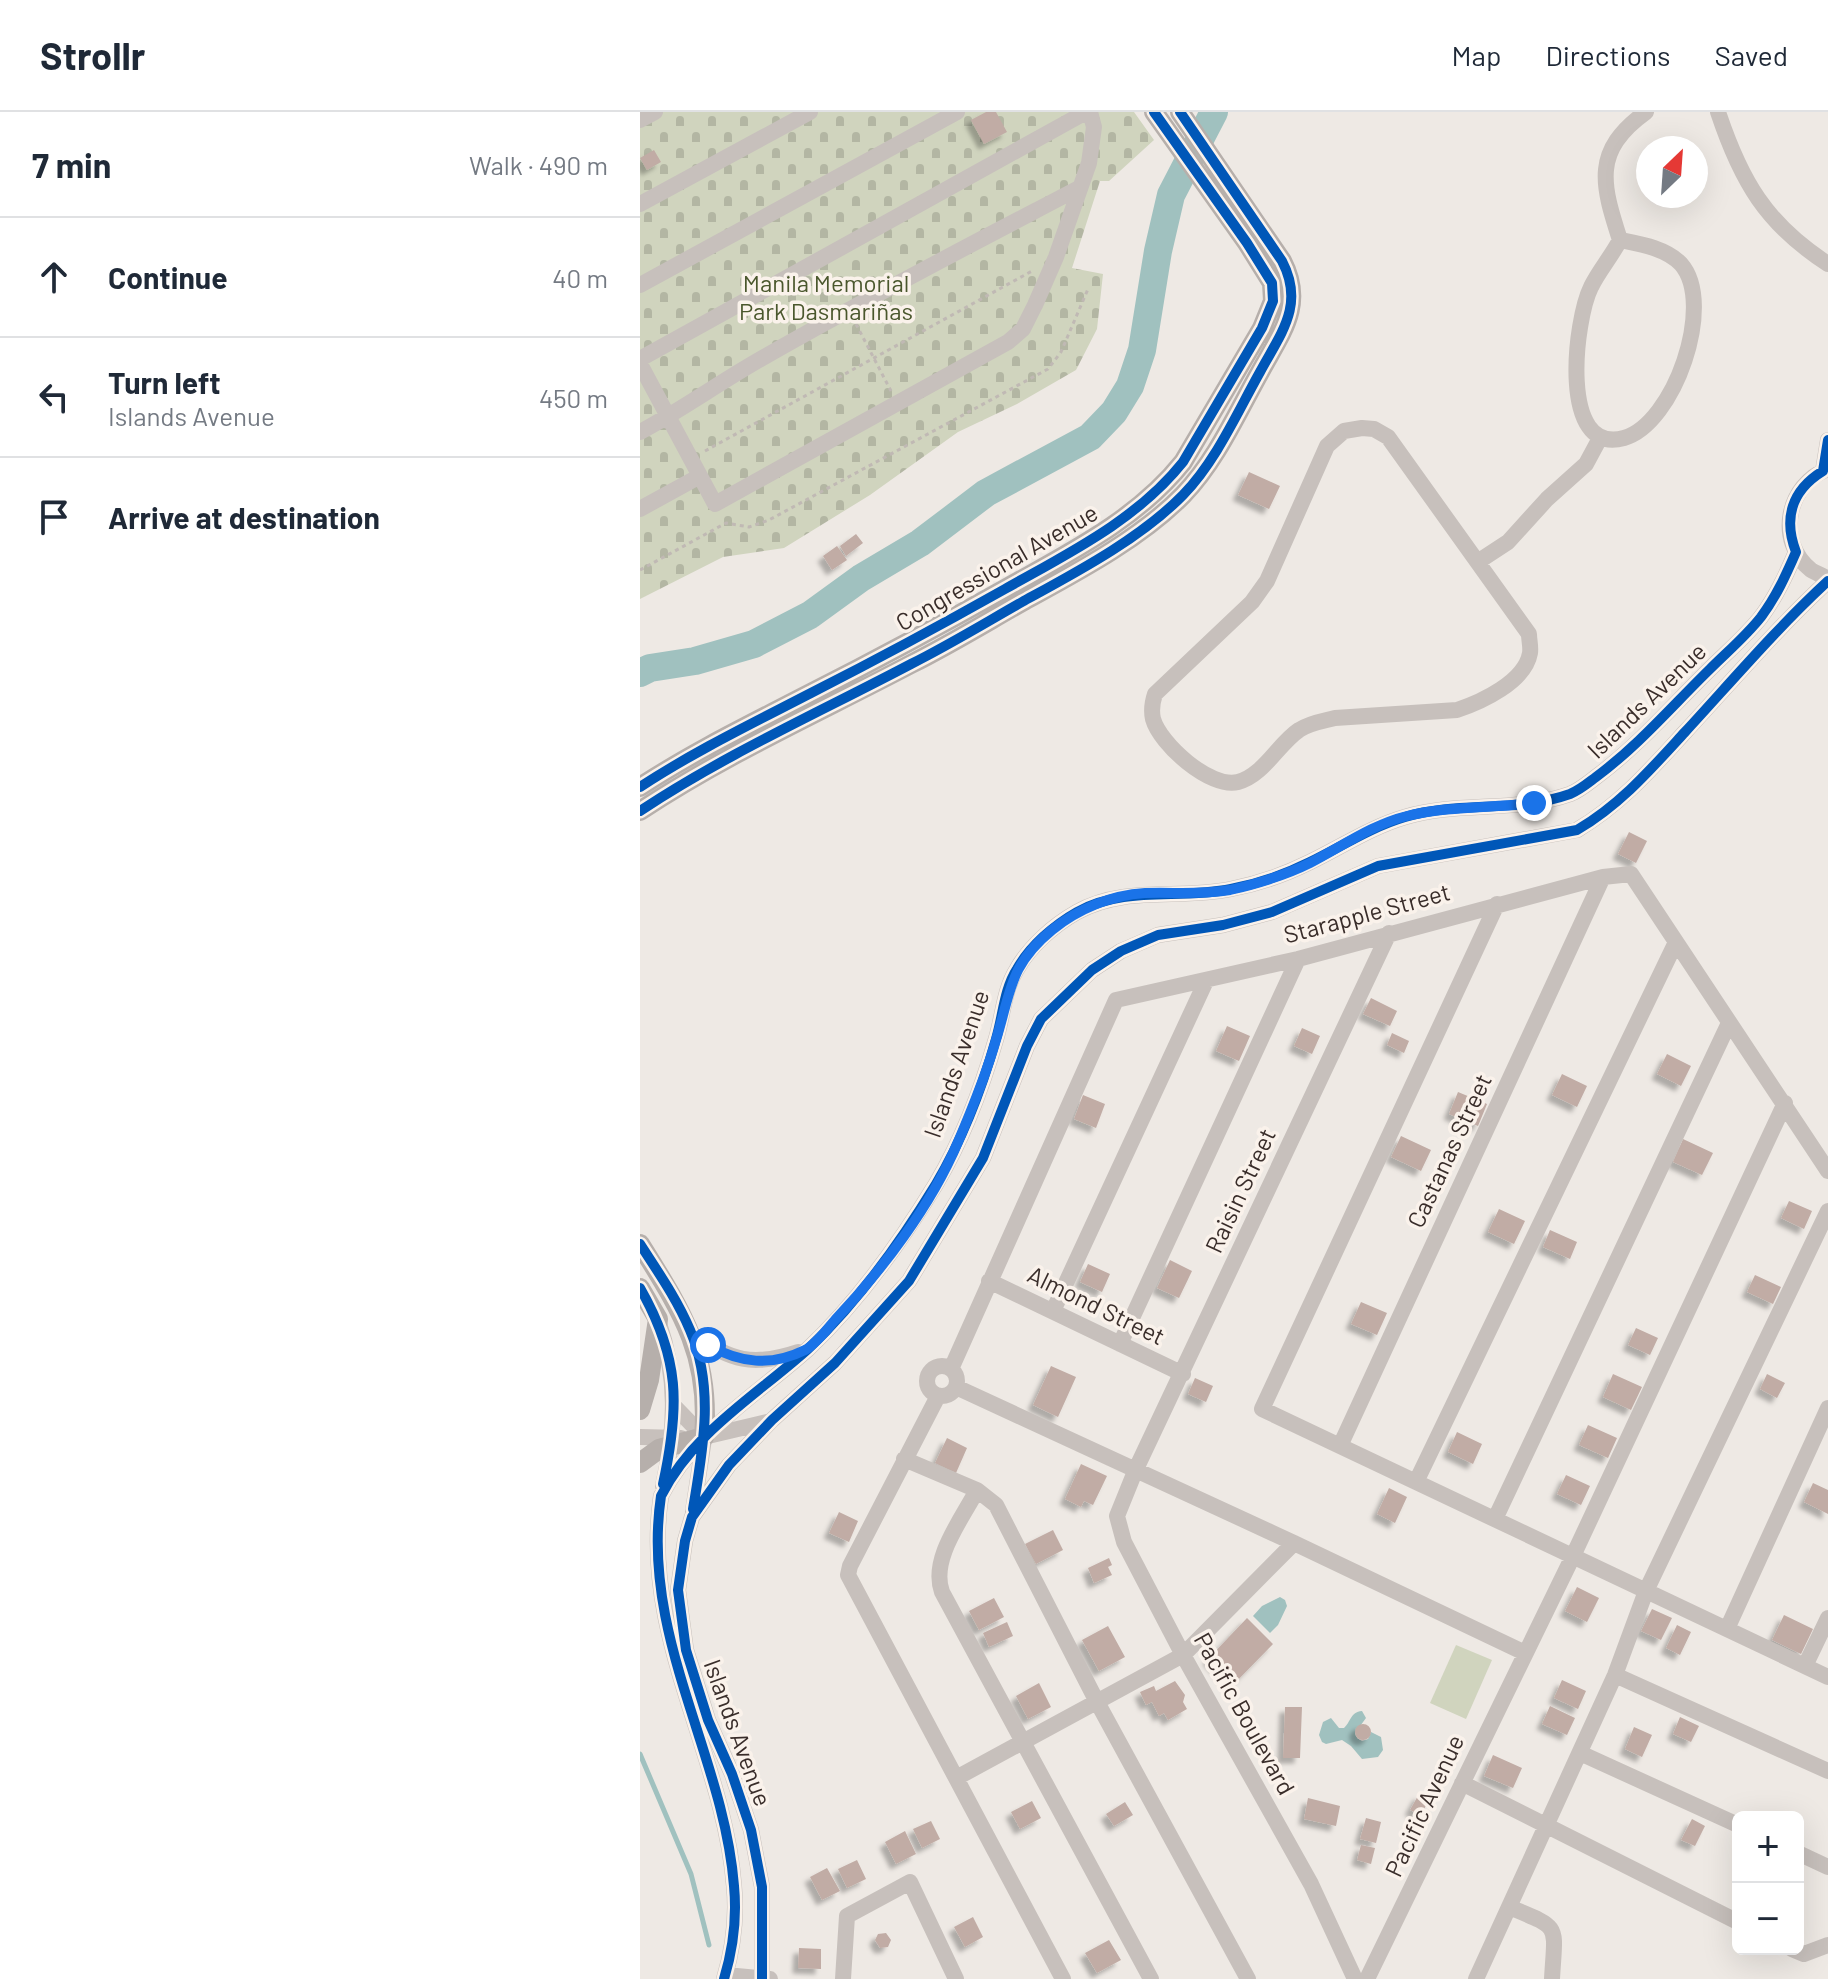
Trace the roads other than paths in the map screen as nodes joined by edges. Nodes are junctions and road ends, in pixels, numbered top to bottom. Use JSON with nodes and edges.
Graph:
{"nodes":[{"id":1,"x":655,"y":112,"type":"edge"},
{"id":2,"x":810,"y":112,"type":"edge"},
{"id":3,"x":957,"y":112,"type":"edge"},
{"id":4,"x":1088,"y":112,"type":"edge"},
{"id":5,"x":1154,"y":112,"type":"edge"},
{"id":6,"x":1180,"y":112,"type":"edge"},
{"id":7,"x":1646,"y":112,"type":"edge"},
{"id":8,"x":1718,"y":112,"type":"edge"},
{"id":9,"x":640,"y":120,"type":"edge"},
{"id":10,"x":1079,"y":188,"type":"junction"},
{"id":11,"x":640,"y":204,"type":"edge"},
{"id":12,"x":1255,"y":237,"type":"junction"},
{"id":13,"x":1620,"y":240,"type":"junction"},
{"id":14,"x":1282,"y":261,"type":"junction"},
{"id":15,"x":1828,"y":264,"type":"edge"},
{"id":16,"x":1272,"y":283,"type":"junction"},
{"id":17,"x":640,"y":285,"type":"edge"},
{"id":18,"x":1293,"y":289,"type":"junction"},
{"id":19,"x":640,"y":361,"type":"edge"},
{"id":20,"x":669,"y":417,"type":"junction"},
{"id":21,"x":640,"y":432,"type":"edge"},
{"id":22,"x":1600,"y":438,"type":"junction"},
{"id":23,"x":1828,"y":440,"type":"edge"},
{"id":24,"x":1826,"y":470,"type":"edge"},
{"id":25,"x":700,"y":476,"type":"junction"},
{"id":26,"x":640,"y":509,"type":"edge"},
{"id":27,"x":1796,"y":552,"type":"junction"},
{"id":28,"x":1479,"y":561,"type":"junction"},
{"id":29,"x":1828,"y":580,"type":"edge"},
{"id":30,"x":640,"y":787,"type":"edge"},
{"id":31,"x":640,"y":811,"type":"edge"},
{"id":32,"x":1603,"y":877,"type":"junction"},
{"id":33,"x":1497,"y":904,"type":"junction"},
{"id":34,"x":1389,"y":933,"type":"junction"},
{"id":35,"x":1676,"y":942,"type":"junction"},
{"id":36,"x":1298,"y":959,"type":"junction"},
{"id":37,"x":1206,"y":981,"type":"junction"},
{"id":38,"x":1729,"y":1023,"type":"junction"},
{"id":39,"x":1785,"y":1103,"type":"junction"},
{"id":40,"x":957,"y":1145,"type":"junction"},
{"id":41,"x":983,"y":1158,"type":"junction"},
{"id":42,"x":1828,"y":1171,"type":"edge"},
{"id":43,"x":1828,"y":1211,"type":"edge"},
{"id":44,"x":640,"y":1244,"type":"edge"},
{"id":45,"x":989,"y":1281,"type":"junction"},
{"id":46,"x":640,"y":1288,"type":"edge"},
{"id":47,"x":1053,"y":1311,"type":"junction"},
{"id":48,"x":658,"y":1319,"type":"junction"},
{"id":49,"x":692,"y":1334,"type":"junction"},
{"id":50,"x":1120,"y":1344,"type":"junction"},
{"id":51,"x":807,"y":1349,"type":"junction"},
{"id":52,"x":951,"y":1369,"type":"junction"},
{"id":53,"x":1183,"y":1374,"type":"junction"},
{"id":54,"x":956,"y":1387,"type":"junction"},
{"id":55,"x":938,"y":1396,"type":"junction"},
{"id":56,"x":674,"y":1406,"type":"junction"},
{"id":57,"x":1828,"y":1408,"type":"edge"},
{"id":58,"x":640,"y":1410,"type":"edge"},
{"id":59,"x":772,"y":1420,"type":"junction"},
{"id":60,"x":640,"y":1437,"type":"edge"},
{"id":61,"x":704,"y":1437,"type":"junction"},
{"id":62,"x":671,"y":1441,"type":"junction"},
{"id":63,"x":1340,"y":1446,"type":"junction"},
{"id":64,"x":904,"y":1459,"type":"junction"},
{"id":65,"x":640,"y":1463,"type":"edge"},
{"id":66,"x":1136,"y":1469,"type":"junction"},
{"id":67,"x":1416,"y":1482,"type":"junction"},
{"id":68,"x":977,"y":1490,"type":"junction"},
{"id":69,"x":661,"y":1496,"type":"junction"},
{"id":70,"x":692,"y":1517,"type":"junction"},
{"id":71,"x":1495,"y":1519,"type":"junction"},
{"id":72,"x":1294,"y":1543,"type":"junction"},
{"id":73,"x":1573,"y":1556,"type":"junction"},
{"id":74,"x":642,"y":1563,"type":"dead end"},
{"id":75,"x":1646,"y":1591,"type":"junction"},
{"id":76,"x":1828,"y":1618,"type":"edge"},
{"id":77,"x":1727,"y":1629,"type":"junction"},
{"id":78,"x":1525,"y":1653,"type":"junction"},
{"id":79,"x":1183,"y":1655,"type":"junction"},
{"id":80,"x":1805,"y":1666,"type":"junction"},
{"id":81,"x":1615,"y":1675,"type":"junction"},
{"id":82,"x":1828,"y":1677,"type":"edge"},
{"id":83,"x":1096,"y":1700,"type":"junction"},
{"id":84,"x":676,"y":1719,"type":"dead end"},
{"id":85,"x":1024,"y":1740,"type":"junction"},
{"id":86,"x":1580,"y":1753,"type":"junction"},
{"id":87,"x":1828,"y":1771,"type":"edge"},
{"id":88,"x":958,"y":1777,"type":"junction"},
{"id":89,"x":1462,"y":1783,"type":"junction"},
{"id":90,"x":1732,"y":1822,"type":"edge"},
{"id":91,"x":1545,"y":1825,"type":"junction"},
{"id":92,"x":1804,"y":1856,"type":"edge"},
{"id":93,"x":1828,"y":1867,"type":"edge"},
{"id":94,"x":1509,"y":1907,"type":"junction"},
{"id":95,"x":1732,"y":1919,"type":"edge"},
{"id":96,"x":1828,"y":1945,"type":"edge"},
{"id":97,"x":1804,"y":1954,"type":"edge"},
{"id":98,"x":728,"y":1978,"type":"edge"},
{"id":99,"x":762,"y":1978,"type":"edge"},
{"id":100,"x":770,"y":1979,"type":"edge"},
{"id":101,"x":843,"y":1979,"type":"edge"},
{"id":102,"x":956,"y":1979,"type":"edge"},
{"id":103,"x":1063,"y":1979,"type":"edge"},
{"id":104,"x":1151,"y":1979,"type":"edge"},
{"id":105,"x":1248,"y":1979,"type":"edge"},
{"id":106,"x":1355,"y":1979,"type":"edge"},
{"id":107,"x":1367,"y":1979,"type":"edge"},
{"id":108,"x":1476,"y":1979,"type":"edge"},
{"id":109,"x":1552,"y":1979,"type":"edge"}],
"edges":[{"from":1,"to":9,"type":"street"},
{"from":2,"to":11,"type":"street"},
{"from":3,"to":17,"type":"street"},
{"from":4,"to":10,"type":"street"},
{"from":4,"to":19,"type":"street"},
{"from":5,"to":12,"type":"main road"},
{"from":6,"to":12,"type":"main road"},
{"from":7,"to":13,"type":"street"},
{"from":8,"to":15,"type":"street"},
{"from":10,"to":20,"type":"street"},
{"from":10,"to":25,"type":"street"},
{"from":12,"to":14,"type":"main road"},
{"from":12,"to":16,"type":"main road"},
{"from":13,"to":22,"type":"street"},
{"from":13,"to":22,"type":"street"},
{"from":14,"to":16,"type":"main road","name":"Congressional Avenue"},
{"from":14,"to":18,"type":"main road"},
{"from":16,"to":18,"type":"main road"},
{"from":16,"to":30,"type":"main road","name":"Congressional Avenue"},
{"from":18,"to":31,"type":"main road","name":"Congressional Avenue"},
{"from":19,"to":20,"type":"street"},
{"from":20,"to":21,"type":"street"},
{"from":20,"to":25,"type":"street"},
{"from":22,"to":28,"type":"street"},
{"from":23,"to":24,"type":"street"},
{"from":24,"to":27,"type":"street"},
{"from":25,"to":26,"type":"street"},
{"from":27,"to":29,"type":"street"},
{"from":27,"to":40,"type":"street","name":"Islands Avenue"},
{"from":28,"to":28,"type":"street"},
{"from":29,"to":41,"type":"street","name":"Islands Avenue"},
{"from":32,"to":33,"type":"street","name":"Starapple Street"},
{"from":32,"to":35,"type":"street","name":"Starapple Street"},
{"from":32,"to":63,"type":"street","name":"Castanas Street"},
{"from":33,"to":34,"type":"street","name":"Starapple Street"},
{"from":33,"to":63,"type":"street"},
{"from":34,"to":36,"type":"street","name":"Starapple Street"},
{"from":34,"to":53,"type":"street","name":"Raisin Street"},
{"from":35,"to":38,"type":"street"},
{"from":35,"to":67,"type":"street"},
{"from":36,"to":37,"type":"street","name":"Starapple Street"},
{"from":36,"to":50,"type":"street"},
{"from":37,"to":45,"type":"street","name":"Starapple Street"},
{"from":37,"to":47,"type":"street"},
{"from":38,"to":39,"type":"street"},
{"from":38,"to":71,"type":"street"},
{"from":39,"to":42,"type":"street"},
{"from":39,"to":73,"type":"street","name":"Pacific Avenue"},
{"from":40,"to":41,"type":"street"},
{"from":40,"to":51,"type":"street","name":"Islands Avenue"},
{"from":41,"to":59,"type":"street","name":"Islands Avenue"},
{"from":43,"to":75,"type":"street"},
{"from":44,"to":49,"type":"main road"},
{"from":45,"to":47,"type":"street","name":"Almond Street"},
{"from":45,"to":52,"type":"street"},
{"from":46,"to":48,"type":"main road"},
{"from":47,"to":50,"type":"street","name":"Almond Street"},
{"from":48,"to":56,"type":"street"},
{"from":48,"to":58,"type":"main road"},
{"from":49,"to":51,"type":"street"},
{"from":49,"to":61,"type":"main road"},
{"from":50,"to":53,"type":"street","name":"Almond Street"},
{"from":51,"to":61,"type":"street","name":"Islands Avenue"},
{"from":52,"to":54,"type":"street"},
{"from":52,"to":55,"type":"street"},
{"from":53,"to":66,"type":"street","name":"Raisin Street"},
{"from":54,"to":55,"type":"street"},
{"from":54,"to":66,"type":"street"},
{"from":55,"to":64,"type":"street"},
{"from":56,"to":61,"type":"street"},
{"from":56,"to":62,"type":"street"},
{"from":57,"to":77,"type":"street"},
{"from":59,"to":61,"type":"street"},
{"from":59,"to":70,"type":"street","name":"Islands Avenue"},
{"from":60,"to":62,"type":"street"},
{"from":61,"to":62,"type":"main road"},
{"from":61,"to":69,"type":"street","name":"Islands Avenue"},
{"from":61,"to":70,"type":"street"},
{"from":62,"to":65,"type":"main road"},
{"from":62,"to":69,"type":"street"},
{"from":63,"to":67,"type":"street"},
{"from":64,"to":68,"type":"street"},
{"from":64,"to":88,"type":"street"},
{"from":66,"to":72,"type":"street"},
{"from":66,"to":79,"type":"street","name":"Pacific Boulevard"},
{"from":67,"to":71,"type":"street"},
{"from":68,"to":83,"type":"street"},
{"from":68,"to":85,"type":"street"},
{"from":69,"to":74,"type":"street","name":"Islands Avenue"},
{"from":70,"to":99,"type":"street","name":"Islands Avenue"},
{"from":71,"to":73,"type":"street"},
{"from":72,"to":78,"type":"street"},
{"from":72,"to":79,"type":"street"},
{"from":73,"to":75,"type":"street"},
{"from":73,"to":78,"type":"street","name":"Pacific Avenue"},
{"from":75,"to":77,"type":"street"},
{"from":75,"to":81,"type":"street"},
{"from":76,"to":80,"type":"street"},
{"from":77,"to":80,"type":"street"},
{"from":78,"to":89,"type":"street","name":"Pacific Avenue"},
{"from":79,"to":83,"type":"street"},
{"from":79,"to":106,"type":"street","name":"Pacific Boulevard"},
{"from":80,"to":82,"type":"street"},
{"from":81,"to":86,"type":"street"},
{"from":81,"to":87,"type":"street"},
{"from":83,"to":85,"type":"street"},
{"from":83,"to":105,"type":"street"},
{"from":84,"to":98,"type":"street","name":"Islands Avenue"},
{"from":85,"to":88,"type":"street"},
{"from":85,"to":104,"type":"street"},
{"from":86,"to":90,"type":"street"},
{"from":86,"to":91,"type":"street"},
{"from":88,"to":103,"type":"street"},
{"from":89,"to":91,"type":"street"},
{"from":89,"to":107,"type":"street","name":"Pacific Avenue"},
{"from":91,"to":94,"type":"street"},
{"from":91,"to":95,"type":"street"},
{"from":92,"to":93,"type":"street"},
{"from":94,"to":108,"type":"street"},
{"from":94,"to":109,"type":"street"},
{"from":96,"to":97,"type":"street"},
{"from":98,"to":99,"type":"street"},
{"from":99,"to":100,"type":"street"},
{"from":101,"to":102,"type":"street"}]}
